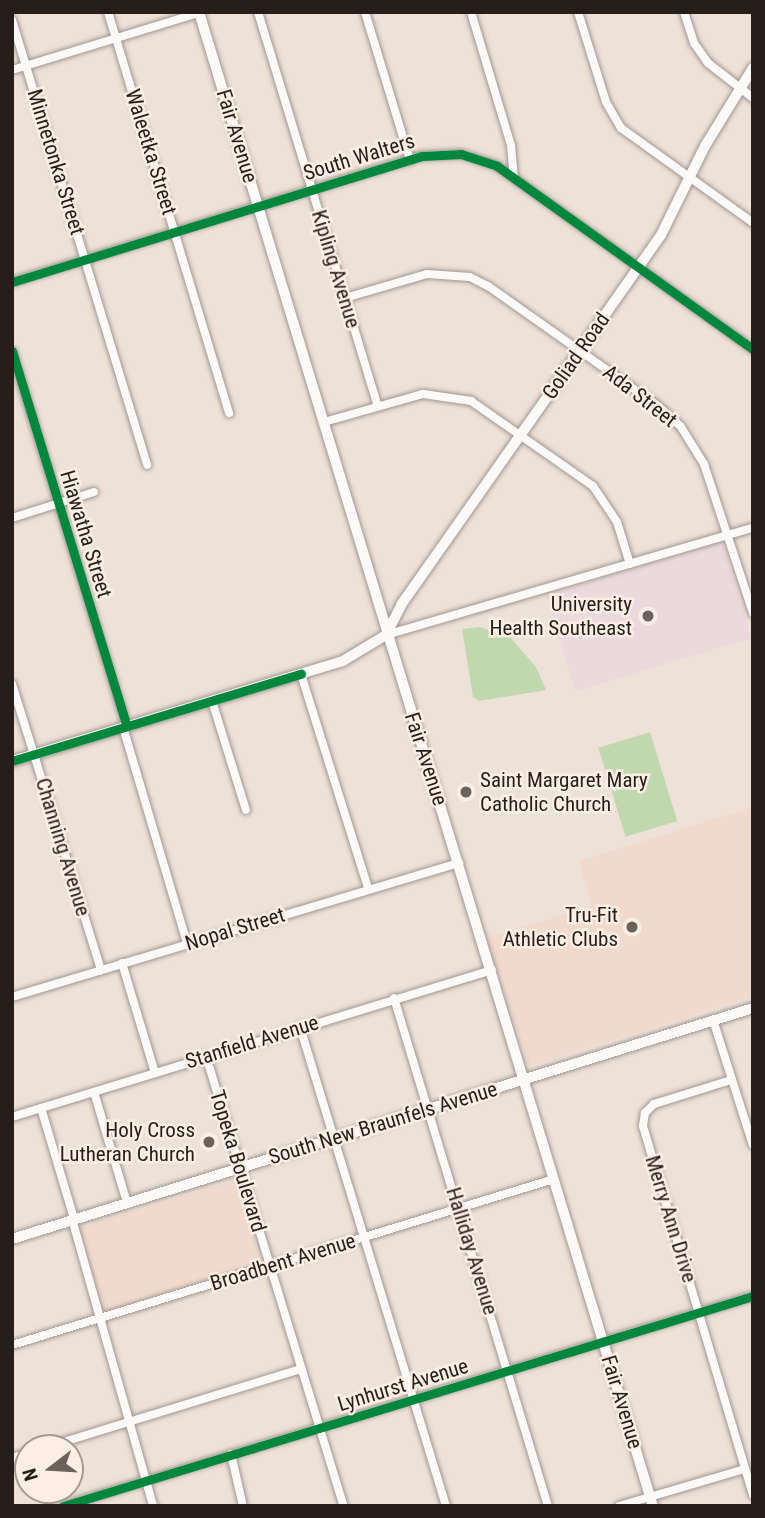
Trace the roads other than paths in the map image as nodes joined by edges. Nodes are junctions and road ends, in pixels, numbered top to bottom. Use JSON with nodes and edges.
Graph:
{"nodes":[{"id":1,"x":108,"y":12,"type":"edge"},
{"id":2,"x":258,"y":12,"type":"edge"},
{"id":3,"x":365,"y":12,"type":"edge"},
{"id":4,"x":471,"y":12,"type":"edge"},
{"id":5,"x":578,"y":12,"type":"edge"},
{"id":6,"x":684,"y":12,"type":"edge"},
{"id":7,"x":199,"y":13,"type":"edge"},
{"id":8,"x":12,"y":20,"type":"edge"},
{"id":9,"x":116,"y":38,"type":"junction"},
{"id":10,"x":26,"y":66,"type":"junction"},
{"id":11,"x":753,"y":68,"type":"edge"},
{"id":12,"x":12,"y":70,"type":"edge"},
{"id":13,"x":740,"y":89,"type":"junction"},
{"id":14,"x":753,"y":98,"type":"edge"},
{"id":15,"x":410,"y":160,"type":"junction"},
{"id":16,"x":514,"y":177,"type":"junction"},
{"id":17,"x":690,"y":178,"type":"junction"},
{"id":18,"x":312,"y":190,"type":"junction"},
{"id":19,"x":259,"y":206,"type":"junction"},
{"id":20,"x":753,"y":223,"type":"edge"},
{"id":21,"x":175,"y":232,"type":"junction"},
{"id":22,"x":85,"y":259,"type":"junction"},
{"id":23,"x":639,"y":267,"type":"junction"},
{"id":24,"x":12,"y":282,"type":"edge"},
{"id":25,"x":345,"y":298,"type":"junction"},
{"id":26,"x":753,"y":349,"type":"edge"},
{"id":27,"x":580,"y":350,"type":"junction"},
{"id":28,"x":12,"y":351,"type":"edge"},
{"id":29,"x":378,"y":406,"type":"junction"},
{"id":30,"x":229,"y":413,"type":"dead end"},
{"id":31,"x":324,"y":422,"type":"junction"},
{"id":32,"x":521,"y":434,"type":"junction"},
{"id":33,"x":147,"y":465,"type":"dead end"},
{"id":34,"x":94,"y":492,"type":"dead end"},
{"id":35,"x":59,"y":504,"type":"junction"},
{"id":36,"x":12,"y":518,"type":"edge"},
{"id":37,"x":753,"y":528,"type":"edge"},
{"id":38,"x":729,"y":535,"type":"junction"},
{"id":39,"x":630,"y":564,"type":"junction"},
{"id":40,"x":753,"y":613,"type":"edge"},
{"id":41,"x":386,"y":635,"type":"junction"},
{"id":42,"x":301,"y":674,"type":"junction"},
{"id":43,"x":12,"y":684,"type":"edge"},
{"id":44,"x":212,"y":701,"type":"junction"},
{"id":45,"x":125,"y":727,"type":"junction"},
{"id":46,"x":34,"y":754,"type":"junction"},
{"id":47,"x":12,"y":761,"type":"edge"},
{"id":48,"x":246,"y":810,"type":"dead end"},
{"id":49,"x":459,"y":863,"type":"junction"},
{"id":50,"x":368,"y":888,"type":"junction"},
{"id":51,"x":187,"y":943,"type":"junction"},
{"id":52,"x":122,"y":963,"type":"junction"},
{"id":53,"x":101,"y":970,"type":"junction"},
{"id":54,"x":492,"y":970,"type":"junction"},
{"id":55,"x":12,"y":997,"type":"edge"},
{"id":56,"x":394,"y":998,"type":"junction"},
{"id":57,"x":753,"y":1008,"type":"edge"},
{"id":58,"x":713,"y":1020,"type":"junction"},
{"id":59,"x":300,"y":1027,"type":"junction"},
{"id":60,"x":206,"y":1056,"type":"junction"},
{"id":61,"x":155,"y":1073,"type":"junction"},
{"id":62,"x":525,"y":1079,"type":"junction"},
{"id":63,"x":731,"y":1080,"type":"junction"},
{"id":64,"x":94,"y":1091,"type":"junction"},
{"id":65,"x":41,"y":1108,"type":"junction"},
{"id":66,"x":428,"y":1110,"type":"junction"},
{"id":67,"x":12,"y":1117,"type":"edge"},
{"id":68,"x":334,"y":1138,"type":"junction"},
{"id":69,"x":753,"y":1145,"type":"edge"},
{"id":70,"x":240,"y":1167,"type":"junction"},
{"id":71,"x":554,"y":1179,"type":"junction"},
{"id":72,"x":127,"y":1203,"type":"junction"},
{"id":73,"x":458,"y":1208,"type":"junction"},
{"id":74,"x":73,"y":1219,"type":"junction"},
{"id":75,"x":364,"y":1237,"type":"junction"},
{"id":76,"x":12,"y":1238,"type":"edge"},
{"id":77,"x":269,"y":1266,"type":"junction"},
{"id":78,"x":753,"y":1296,"type":"edge"},
{"id":79,"x":698,"y":1312,"type":"junction"},
{"id":80,"x":101,"y":1318,"type":"junction"},
{"id":81,"x":603,"y":1341,"type":"junction"},
{"id":82,"x":12,"y":1345,"type":"edge"},
{"id":83,"x":300,"y":1369,"type":"junction"},
{"id":84,"x":508,"y":1370,"type":"junction"},
{"id":85,"x":415,"y":1399,"type":"junction"},
{"id":86,"x":130,"y":1422,"type":"junction"},
{"id":87,"x":320,"y":1429,"type":"junction"},
{"id":88,"x":84,"y":1436,"type":"edge"},
{"id":89,"x":231,"y":1454,"type":"junction"},
{"id":90,"x":745,"y":1469,"type":"junction"},
{"id":91,"x":148,"y":1480,"type":"junction"},
{"id":92,"x":753,"y":1495,"type":"edge"},
{"id":93,"x":652,"y":1501,"type":"edge"},
{"id":94,"x":63,"y":1506,"type":"edge"},
{"id":95,"x":153,"y":1506,"type":"edge"},
{"id":96,"x":243,"y":1506,"type":"edge"},
{"id":97,"x":344,"y":1506,"type":"edge"},
{"id":98,"x":446,"y":1506,"type":"edge"},
{"id":99,"x":548,"y":1506,"type":"edge"},
{"id":100,"x":619,"y":1506,"type":"edge"}],
"edges":[{"from":1,"to":9,"type":"street","name":"Waleetka Street"},
{"from":2,"to":18,"type":"street","name":"Kipling Avenue"},
{"from":3,"to":15,"type":"street"},
{"from":4,"to":16,"type":"street"},
{"from":5,"to":17,"type":"street"},
{"from":6,"to":13,"type":"street"},
{"from":7,"to":9,"type":"street"},
{"from":7,"to":19,"type":"main road","name":"Fair Avenue"},
{"from":8,"to":10,"type":"street","name":"Minnetonka Street"},
{"from":9,"to":10,"type":"street"},
{"from":9,"to":21,"type":"street","name":"Waleetka Street"},
{"from":10,"to":12,"type":"street"},
{"from":10,"to":22,"type":"street","name":"Minnetonka Street"},
{"from":11,"to":13,"type":"main road","name":"Goliad Road"},
{"from":13,"to":14,"type":"street"},
{"from":13,"to":17,"type":"main road","name":"Goliad Road"},
{"from":15,"to":16,"type":"street","name":"South Walters"},
{"from":15,"to":18,"type":"street","name":"South Walters"},
{"from":16,"to":23,"type":"street","name":"South Walters"},
{"from":17,"to":20,"type":"street"},
{"from":17,"to":23,"type":"main road","name":"Goliad Road"},
{"from":18,"to":19,"type":"street","name":"South Walters"},
{"from":18,"to":25,"type":"street","name":"Kipling Avenue"},
{"from":19,"to":21,"type":"street","name":"South Walters"},
{"from":19,"to":31,"type":"main road","name":"Fair Avenue"},
{"from":21,"to":22,"type":"street","name":"South Walters"},
{"from":21,"to":30,"type":"street","name":"Waleetka Street"},
{"from":22,"to":24,"type":"street","name":"South Walters"},
{"from":22,"to":33,"type":"street","name":"Minnetonka Street"},
{"from":23,"to":26,"type":"street","name":"South Walters"},
{"from":23,"to":27,"type":"main road","name":"Goliad Road"},
{"from":25,"to":27,"type":"street","name":"Ada Street"},
{"from":25,"to":29,"type":"street","name":"Kipling Avenue"},
{"from":27,"to":32,"type":"main road","name":"Goliad Road"},
{"from":27,"to":38,"type":"street","name":"Ada Street"},
{"from":28,"to":35,"type":"street","name":"Hiawatha Street"},
{"from":29,"to":31,"type":"street"},
{"from":29,"to":32,"type":"street"},
{"from":31,"to":41,"type":"main road","name":"Fair Avenue"},
{"from":32,"to":39,"type":"street"},
{"from":32,"to":41,"type":"main road","name":"Goliad Road"},
{"from":34,"to":35,"type":"street"},
{"from":35,"to":36,"type":"street"},
{"from":35,"to":45,"type":"street","name":"Hiawatha Street"},
{"from":37,"to":38,"type":"street"},
{"from":38,"to":39,"type":"street"},
{"from":38,"to":40,"type":"street","name":"Ada Street"},
{"from":39,"to":41,"type":"street"},
{"from":41,"to":42,"type":"main road"},
{"from":41,"to":49,"type":"main road","name":"Fair Avenue"},
{"from":42,"to":44,"type":"main road"},
{"from":42,"to":50,"type":"street"},
{"from":43,"to":46,"type":"street","name":"Channing Avenue"},
{"from":44,"to":45,"type":"main road"},
{"from":44,"to":48,"type":"street"},
{"from":45,"to":46,"type":"main road"},
{"from":45,"to":51,"type":"street","name":"Hiawatha Street"},
{"from":46,"to":47,"type":"main road"},
{"from":46,"to":53,"type":"street","name":"Channing Avenue"},
{"from":49,"to":50,"type":"street","name":"Nopal Street"},
{"from":49,"to":54,"type":"main road","name":"Fair Avenue"},
{"from":50,"to":51,"type":"street","name":"Nopal Street"},
{"from":51,"to":52,"type":"street","name":"Nopal Street"},
{"from":52,"to":53,"type":"street","name":"Nopal Street"},
{"from":52,"to":61,"type":"street"},
{"from":53,"to":55,"type":"street","name":"Nopal Street"},
{"from":54,"to":56,"type":"street","name":"Stanfield Avenue"},
{"from":54,"to":62,"type":"main road","name":"Fair Avenue"},
{"from":56,"to":59,"type":"street","name":"Stanfield Avenue"},
{"from":56,"to":66,"type":"street","name":"Halliday Avenue"},
{"from":57,"to":58,"type":"main road","name":"South New Braunfels Avenue"},
{"from":58,"to":62,"type":"main road","name":"South New Braunfels Avenue"},
{"from":58,"to":63,"type":"street"},
{"from":59,"to":60,"type":"street","name":"Stanfield Avenue"},
{"from":59,"to":68,"type":"street"},
{"from":60,"to":61,"type":"street","name":"Stanfield Avenue"},
{"from":60,"to":70,"type":"street","name":"Topeka Boulevard"},
{"from":61,"to":64,"type":"street","name":"Stanfield Avenue"},
{"from":62,"to":66,"type":"main road","name":"South New Braunfels Avenue"},
{"from":62,"to":71,"type":"main road","name":"Fair Avenue"},
{"from":63,"to":69,"type":"street"},
{"from":63,"to":79,"type":"street","name":"Merry Ann Drive"},
{"from":64,"to":65,"type":"street","name":"Stanfield Avenue"},
{"from":64,"to":72,"type":"street"},
{"from":65,"to":67,"type":"street","name":"Stanfield Avenue"},
{"from":65,"to":74,"type":"street"},
{"from":66,"to":68,"type":"main road","name":"South New Braunfels Avenue"},
{"from":66,"to":73,"type":"street","name":"Halliday Avenue"},
{"from":68,"to":70,"type":"main road","name":"South New Braunfels Avenue"},
{"from":68,"to":75,"type":"street"},
{"from":70,"to":72,"type":"main road","name":"South New Braunfels Avenue"},
{"from":70,"to":77,"type":"street","name":"Topeka Boulevard"},
{"from":71,"to":73,"type":"street","name":"Broadbent Avenue"},
{"from":71,"to":81,"type":"main road","name":"Fair Avenue"},
{"from":72,"to":74,"type":"main road","name":"South New Braunfels Avenue"},
{"from":73,"to":75,"type":"street","name":"Broadbent Avenue"},
{"from":73,"to":84,"type":"street","name":"Halliday Avenue"},
{"from":74,"to":76,"type":"main road","name":"South New Braunfels Avenue"},
{"from":74,"to":80,"type":"street"},
{"from":75,"to":77,"type":"street","name":"Broadbent Avenue"},
{"from":75,"to":85,"type":"street"},
{"from":77,"to":80,"type":"street","name":"Broadbent Avenue"},
{"from":77,"to":83,"type":"street","name":"Topeka Boulevard"},
{"from":78,"to":79,"type":"street","name":"Lynhurst Avenue"},
{"from":79,"to":81,"type":"street","name":"Lynhurst Avenue"},
{"from":79,"to":90,"type":"street","name":"Merry Ann Drive"},
{"from":80,"to":82,"type":"street","name":"Broadbent Avenue"},
{"from":80,"to":86,"type":"street"},
{"from":81,"to":84,"type":"street","name":"Lynhurst Avenue"},
{"from":81,"to":93,"type":"main road","name":"Fair Avenue"},
{"from":83,"to":86,"type":"street"},
{"from":83,"to":87,"type":"street","name":"Topeka Boulevard"},
{"from":84,"to":85,"type":"street","name":"Lynhurst Avenue"},
{"from":84,"to":99,"type":"street","name":"Halliday Avenue"},
{"from":85,"to":87,"type":"street","name":"Lynhurst Avenue"},
{"from":85,"to":98,"type":"street"},
{"from":86,"to":88,"type":"street"},
{"from":86,"to":91,"type":"street"},
{"from":87,"to":89,"type":"street","name":"Lynhurst Avenue"},
{"from":87,"to":97,"type":"street","name":"Topeka Boulevard"},
{"from":89,"to":91,"type":"street","name":"Lynhurst Avenue"},
{"from":89,"to":96,"type":"street"},
{"from":90,"to":92,"type":"street","name":"Merry Ann Drive"},
{"from":90,"to":93,"type":"street"},
{"from":91,"to":94,"type":"street","name":"Lynhurst Avenue"},
{"from":91,"to":95,"type":"street"},
{"from":93,"to":100,"type":"street"}]}
